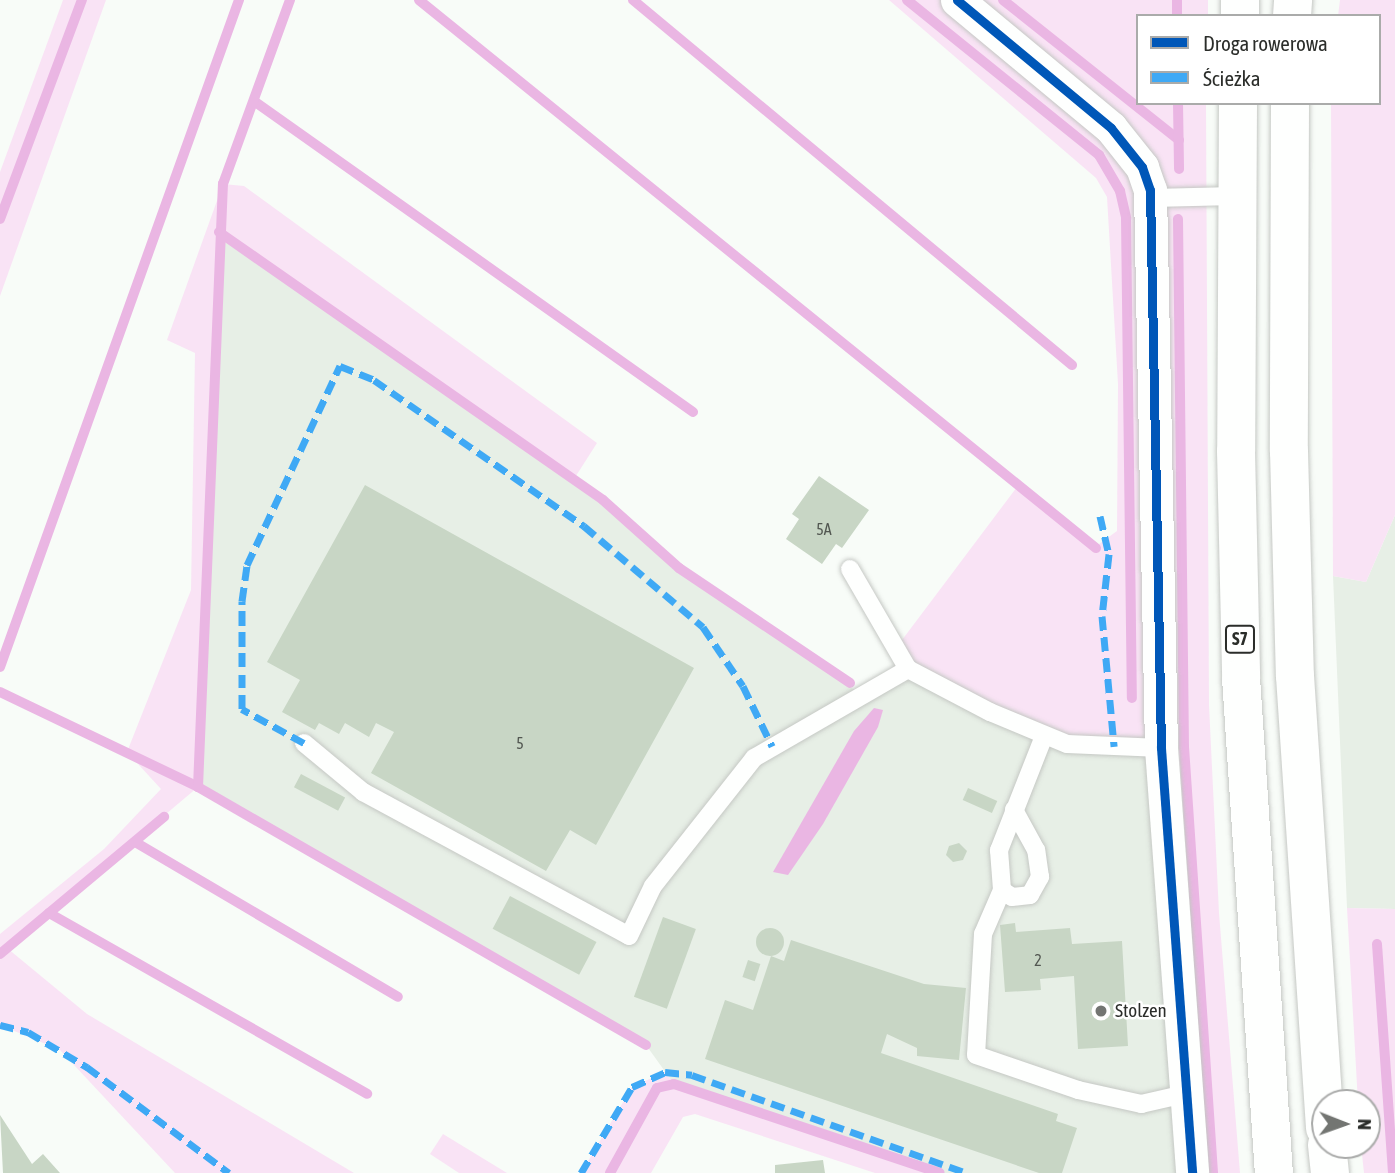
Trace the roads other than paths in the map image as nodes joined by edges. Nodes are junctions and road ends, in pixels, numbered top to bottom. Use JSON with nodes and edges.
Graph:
{"nodes":[{"id":1,"x":957,"y":0,"type":"edge"},
{"id":2,"x":1238,"y":105,"type":"edge"},
{"id":3,"x":1290,"y":105,"type":"edge"},
{"id":4,"x":1236,"y":196,"type":"junction"},
{"id":5,"x":1151,"y":198,"type":"junction"},
{"id":6,"x":849,"y":569,"type":"dead end"},
{"id":7,"x":908,"y":669,"type":"junction"},
{"id":8,"x":1044,"y":736,"type":"junction"},
{"id":9,"x":304,"y":743,"type":"dead end"},
{"id":10,"x":1161,"y":748,"type":"junction"},
{"id":11,"x":1014,"y":810,"type":"junction"},
{"id":12,"x":1002,"y":890,"type":"junction"},
{"id":13,"x":1322,"y":1089,"type":"edge"},
{"id":14,"x":1185,"y":1094,"type":"junction"},
{"id":15,"x":1192,"y":1173,"type":"edge"},
{"id":16,"x":1274,"y":1173,"type":"edge"}],
"edges":[{"from":1,"to":5,"type":"street"},
{"from":2,"to":4,"type":"highway","number":"S7"},
{"from":3,"to":13,"type":"highway"},
{"from":4,"to":5,"type":"lane"},
{"from":4,"to":16,"type":"highway","number":"S7"},
{"from":5,"to":10,"type":"street"},
{"from":6,"to":7,"type":"lane"},
{"from":7,"to":8,"type":"lane"},
{"from":7,"to":9,"type":"lane"},
{"from":8,"to":10,"type":"lane"},
{"from":8,"to":11,"type":"lane"},
{"from":10,"to":14,"type":"street"},
{"from":11,"to":12,"type":"lane"},
{"from":11,"to":12,"type":"lane"},
{"from":12,"to":14,"type":"lane"},
{"from":14,"to":15,"type":"street"}]}
